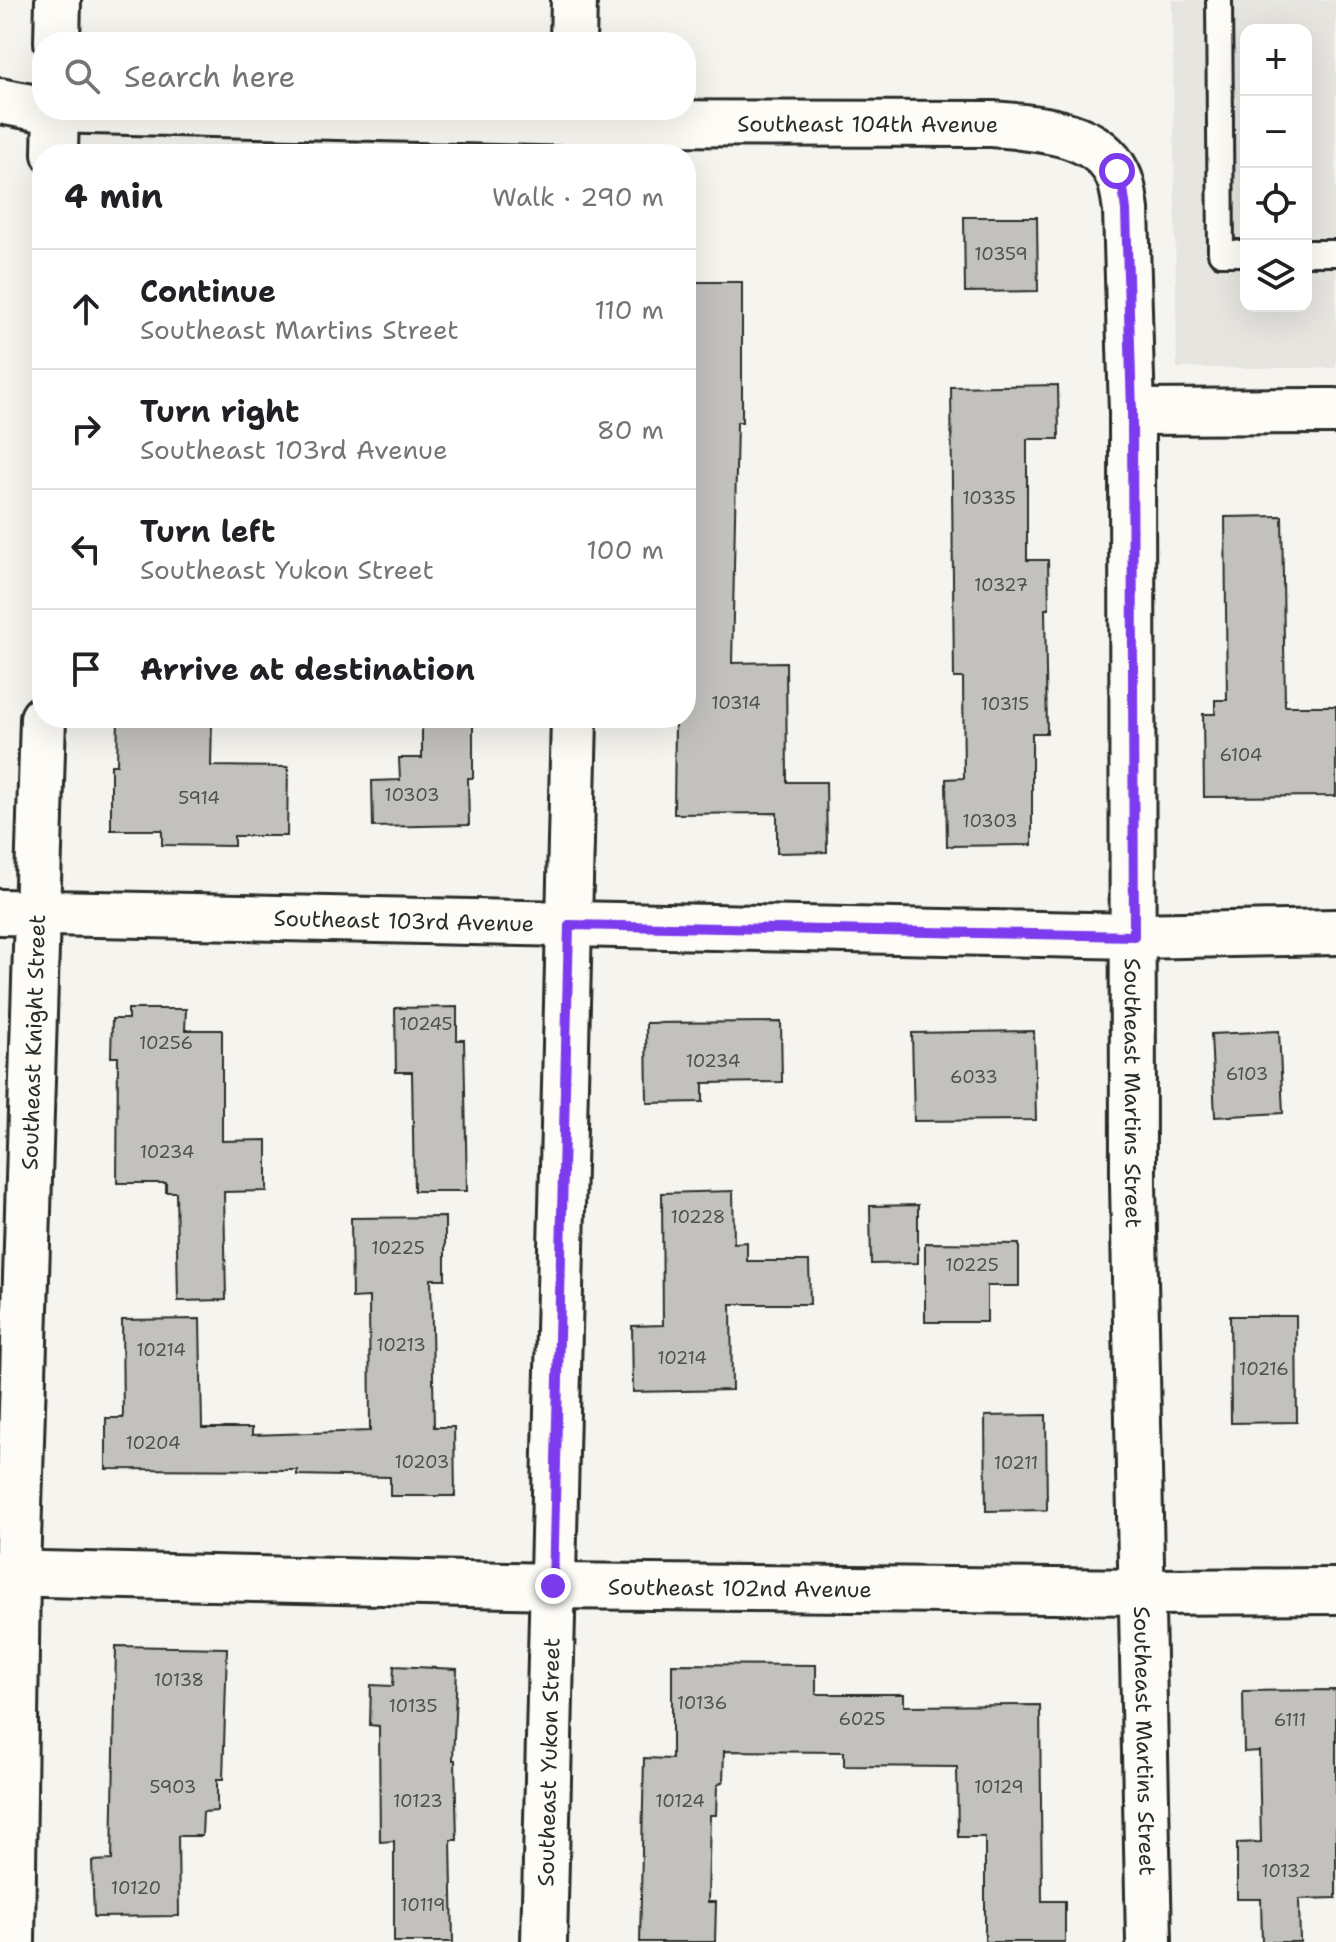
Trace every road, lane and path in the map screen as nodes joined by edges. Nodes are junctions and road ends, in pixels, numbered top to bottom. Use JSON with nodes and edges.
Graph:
{"nodes":[{"id":1,"x":58,"y":0,"type":"edge"},
{"id":2,"x":574,"y":0,"type":"edge"},
{"id":3,"x":1219,"y":0,"type":"edge"},
{"id":4,"x":57,"y":32,"type":"edge"},
{"id":5,"x":573,"y":32,"type":"edge"},
{"id":6,"x":0,"y":101,"type":"edge"},
{"id":7,"x":32,"y":112,"type":"edge"},
{"id":8,"x":104,"y":120,"type":"edge"},
{"id":9,"x":580,"y":129,"type":"edge"},
{"id":10,"x":1104,"y":156,"type":"joint"},
{"id":11,"x":1240,"y":253,"type":"edge"},
{"id":12,"x":1312,"y":253,"type":"edge"},
{"id":13,"x":1336,"y":253,"type":"edge"},
{"id":14,"x":1336,"y":411,"type":"edge"},
{"id":15,"x":1132,"y":412,"type":"junction"},
{"id":16,"x":42,"y":728,"type":"edge"},
{"id":17,"x":574,"y":728,"type":"edge"},
{"id":18,"x":19,"y":913,"type":"edge"},
{"id":19,"x":569,"y":925,"type":"junction"},
{"id":20,"x":1336,"y":932,"type":"edge"},
{"id":21,"x":1134,"y":936,"type":"junction"},
{"id":22,"x":8,"y":1573,"type":"edge"},
{"id":23,"x":553,"y":1586,"type":"junction"},
{"id":24,"x":1336,"y":1591,"type":"edge"},
{"id":25,"x":1144,"y":1592,"type":"junction"},
{"id":26,"x":12,"y":1942,"type":"edge"},
{"id":27,"x":544,"y":1942,"type":"edge"},
{"id":28,"x":1149,"y":1942,"type":"edge"}],
"edges":[{"from":1,"to":4,"type":"street"},
{"from":2,"to":5,"type":"street"},
{"from":3,"to":11,"type":"lane"},
{"from":6,"to":7,"type":"street","name":"Southeast 104th Avenue"},
{"from":8,"to":9,"type":"street","name":"Southeast 104th Avenue"},
{"from":9,"to":10,"type":"street","name":"Southeast 104th Avenue"},
{"from":10,"to":15,"type":"street","name":"Southeast Martins Street"},
{"from":12,"to":13,"type":"lane"},
{"from":14,"to":15,"type":"street"},
{"from":15,"to":21,"type":"street","name":"Southeast Martins Street"},
{"from":16,"to":18,"type":"street","name":"Southeast Knight Street"},
{"from":17,"to":19,"type":"street","name":"Southeast Yukon Street"},
{"from":18,"to":19,"type":"street","name":"Southeast 103rd Avenue"},
{"from":18,"to":22,"type":"street","name":"Southeast Knight Street"},
{"from":19,"to":21,"type":"street","name":"Southeast 103rd Avenue"},
{"from":19,"to":23,"type":"street","name":"Southeast Yukon Street"},
{"from":20,"to":21,"type":"street","name":"Southeast 103rd Avenue"},
{"from":21,"to":25,"type":"street","name":"Southeast Martins Street"},
{"from":22,"to":23,"type":"street","name":"Southeast 102nd Avenue"},
{"from":22,"to":26,"type":"street","name":"Southeast Knight Street"},
{"from":23,"to":25,"type":"street","name":"Southeast 102nd Avenue"},
{"from":23,"to":27,"type":"street","name":"Southeast Yukon Street"},
{"from":24,"to":25,"type":"street","name":"Southeast 102nd Avenue"},
{"from":25,"to":28,"type":"street","name":"Southeast Martins Street"}]}
